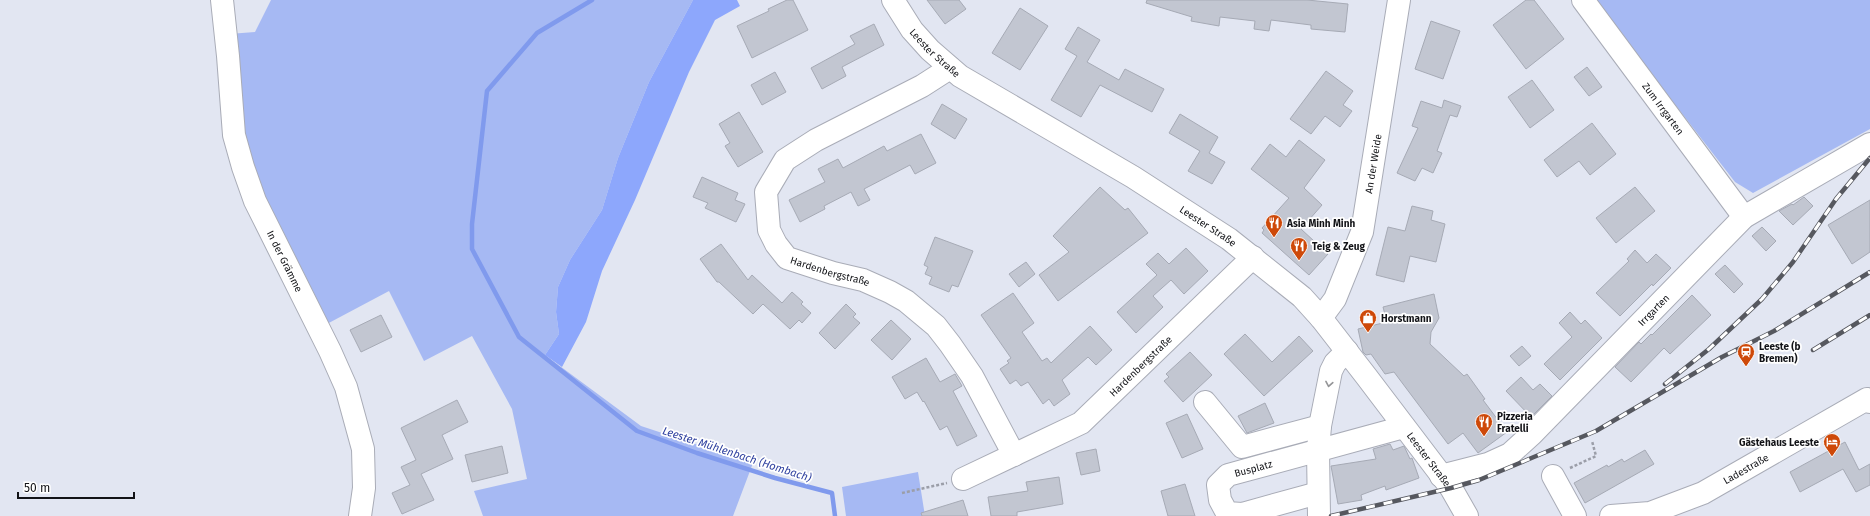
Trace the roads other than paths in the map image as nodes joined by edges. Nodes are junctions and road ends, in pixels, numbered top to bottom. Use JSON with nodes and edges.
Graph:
{"nodes":[{"id":1,"x":222,"y":0,"type":"edge"},
{"id":2,"x":893,"y":0,"type":"edge"},
{"id":3,"x":1399,"y":0,"type":"edge"},
{"id":4,"x":1583,"y":0,"type":"edge"},
{"id":5,"x":950,"y":68,"type":"junction"},
{"id":6,"x":1870,"y":144,"type":"edge"},
{"id":7,"x":1744,"y":217,"type":"junction"},
{"id":8,"x":1253,"y":257,"type":"junction"},
{"id":9,"x":1321,"y":318,"type":"junction"},
{"id":10,"x":1347,"y":351,"type":"junction"},
{"id":11,"x":1869,"y":401,"type":"edge"},
{"id":12,"x":1205,"y":402,"type":"dead end"},
{"id":13,"x":1320,"y":426,"type":"junction"},
{"id":14,"x":1404,"y":427,"type":"junction"},
{"id":15,"x":1318,"y":451,"type":"junction"},
{"id":16,"x":1014,"y":455,"type":"junction"},
{"id":17,"x":1441,"y":476,"type":"junction"},
{"id":18,"x":1553,"y":476,"type":"road end"},
{"id":19,"x":963,"y":479,"type":"road end"},
{"id":20,"x":1318,"y":493,"type":"junction"},
{"id":21,"x":360,"y":516,"type":"edge"},
{"id":22,"x":1319,"y":516,"type":"edge"},
{"id":23,"x":1467,"y":516,"type":"edge"},
{"id":24,"x":1575,"y":516,"type":"edge"},
{"id":25,"x":1612,"y":516,"type":"edge"}],
"edges":[{"from":1,"to":21,"type":"street","name":"In der Grämme"},
{"from":2,"to":5,"type":"street","name":"Leester Straße"},
{"from":3,"to":9,"type":"street","name":"An der Weide"},
{"from":4,"to":7,"type":"street","name":"Zum Irrgarten"},
{"from":5,"to":8,"type":"street","name":"Leester Straße"},
{"from":5,"to":16,"type":"street","name":"Hardenbergstraße"},
{"from":6,"to":7,"type":"street","name":"Irrgarten"},
{"from":7,"to":17,"type":"street","name":"Irrgarten"},
{"from":8,"to":9,"type":"street","name":"Leester Straße"},
{"from":8,"to":16,"type":"street","name":"Hardenbergstraße"},
{"from":9,"to":10,"type":"street","name":"Leester Straße"},
{"from":10,"to":13,"type":"street","one_way":true},
{"from":10,"to":14,"type":"street","name":"Leester Straße"},
{"from":11,"to":25,"type":"street","name":"Ladestraße"},
{"from":12,"to":13,"type":"street"},
{"from":13,"to":15,"type":"street"},
{"from":14,"to":15,"type":"street","name":"Busplatz"},
{"from":14,"to":17,"type":"street","name":"Leester Straße"},
{"from":15,"to":20,"type":"street"},
{"from":15,"to":20,"type":"street","name":"Busplatz"},
{"from":16,"to":19,"type":"street","name":"Hardenbergstraße"},
{"from":17,"to":23,"type":"street","name":"Leester Straße"},
{"from":18,"to":24,"type":"street"},
{"from":20,"to":22,"type":"street"}]}
